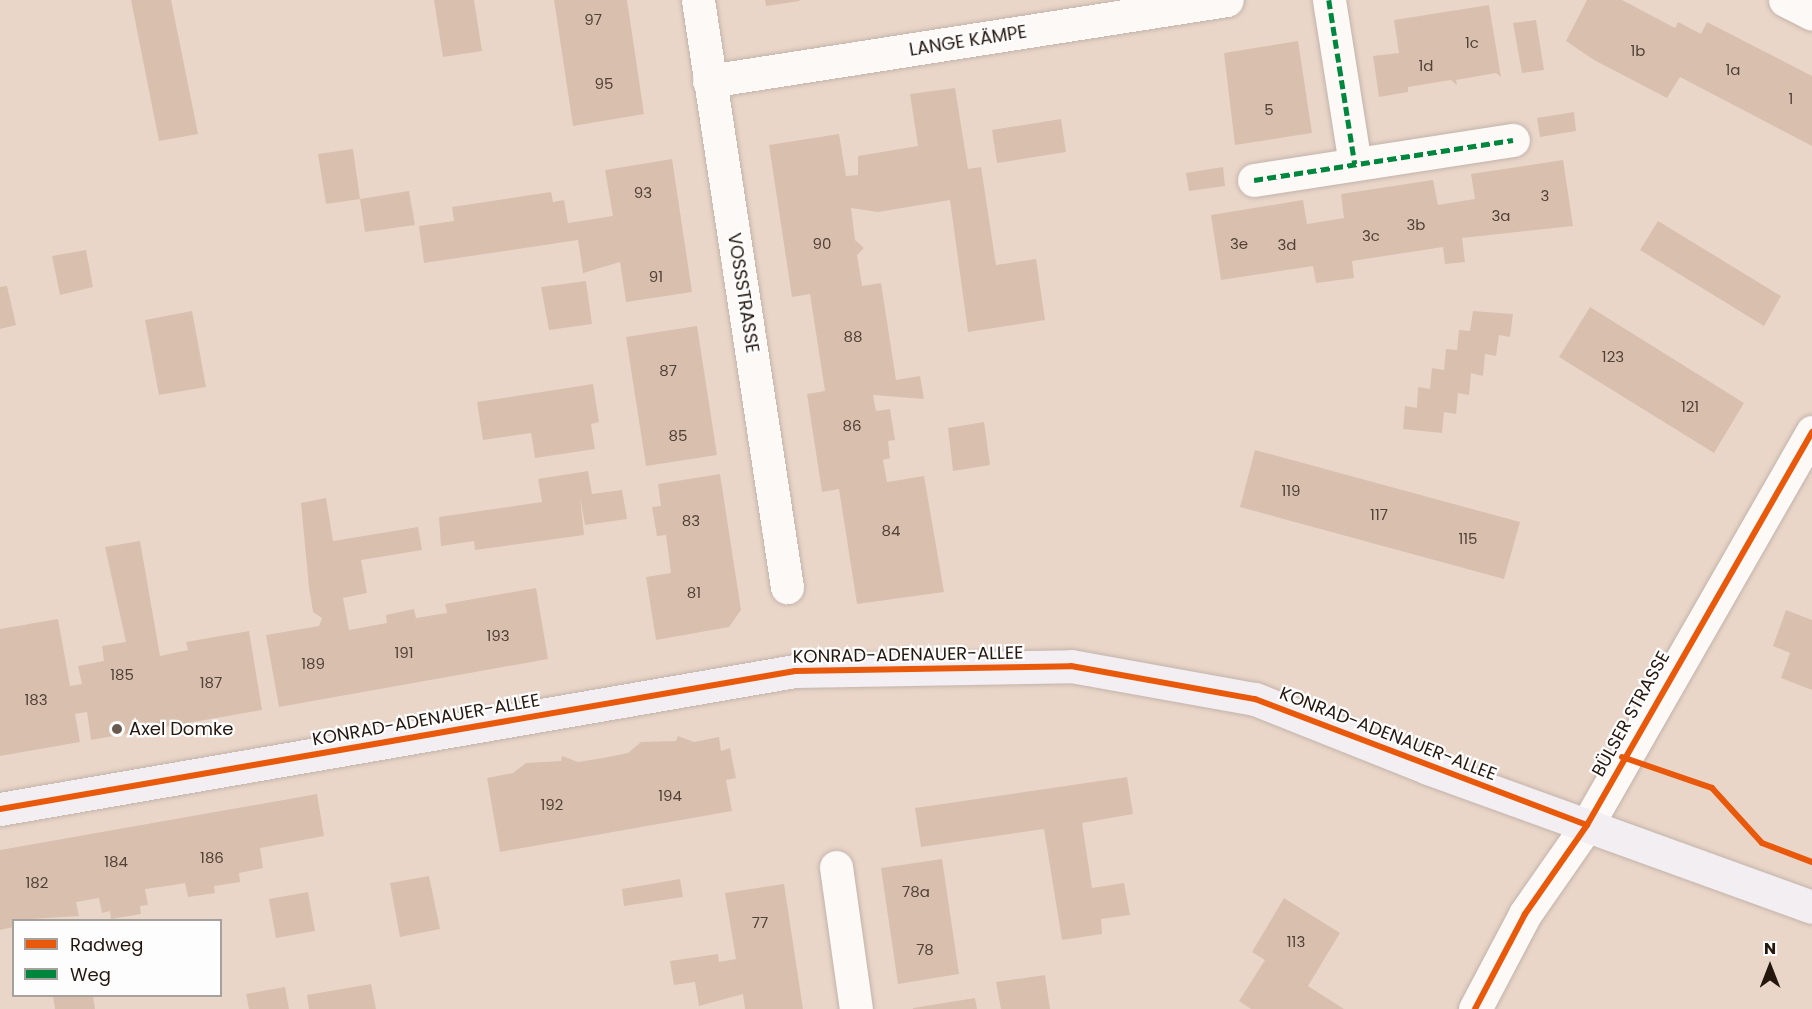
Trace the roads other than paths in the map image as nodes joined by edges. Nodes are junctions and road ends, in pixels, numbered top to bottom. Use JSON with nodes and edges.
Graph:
{"nodes":[{"id":1,"x":698,"y":0,"type":"edge"},
{"id":2,"x":1227,"y":0,"type":"edge"},
{"id":3,"x":1329,"y":0,"type":"edge"},
{"id":4,"x":1785,"y":0,"type":"edge"},
{"id":5,"x":1812,"y":14,"type":"edge"},
{"id":6,"x":709,"y":81,"type":"junction"},
{"id":7,"x":1513,"y":140,"type":"dead end"},
{"id":8,"x":1355,"y":164,"type":"junction"},
{"id":9,"x":1254,"y":180,"type":"dead end"},
{"id":10,"x":1812,"y":432,"type":"edge"},
{"id":11,"x":787,"y":587,"type":"dead end"},
{"id":12,"x":0,"y":809,"type":"edge"},
{"id":13,"x":1587,"y":825,"type":"junction"},
{"id":14,"x":836,"y":867,"type":"dead end"},
{"id":15,"x":1812,"y":907,"type":"edge"},
{"id":16,"x":856,"y":1009,"type":"edge"},
{"id":17,"x":1475,"y":1009,"type":"edge"}],
"edges":[{"from":1,"to":6,"type":"street","name":"VOSSSTRASSE"},
{"from":2,"to":6,"type":"street","name":"LANGE KÄMPE"},
{"from":3,"to":8,"type":"street"},
{"from":4,"to":5,"type":"street"},
{"from":6,"to":11,"type":"street","name":"VOSSSTRASSE"},
{"from":7,"to":8,"type":"street"},
{"from":8,"to":9,"type":"street"},
{"from":10,"to":13,"type":"street","name":"BÜLSER STRASSE"},
{"from":12,"to":13,"type":"main road","name":"KONRAD-ADENAUER-ALLEE"},
{"from":13,"to":15,"type":"main road","name":"KONRAD-ADENAUER-ALLEE"},
{"from":13,"to":17,"type":"street","name":"BÜLSER STRASSE"},
{"from":14,"to":16,"type":"street"}]}
